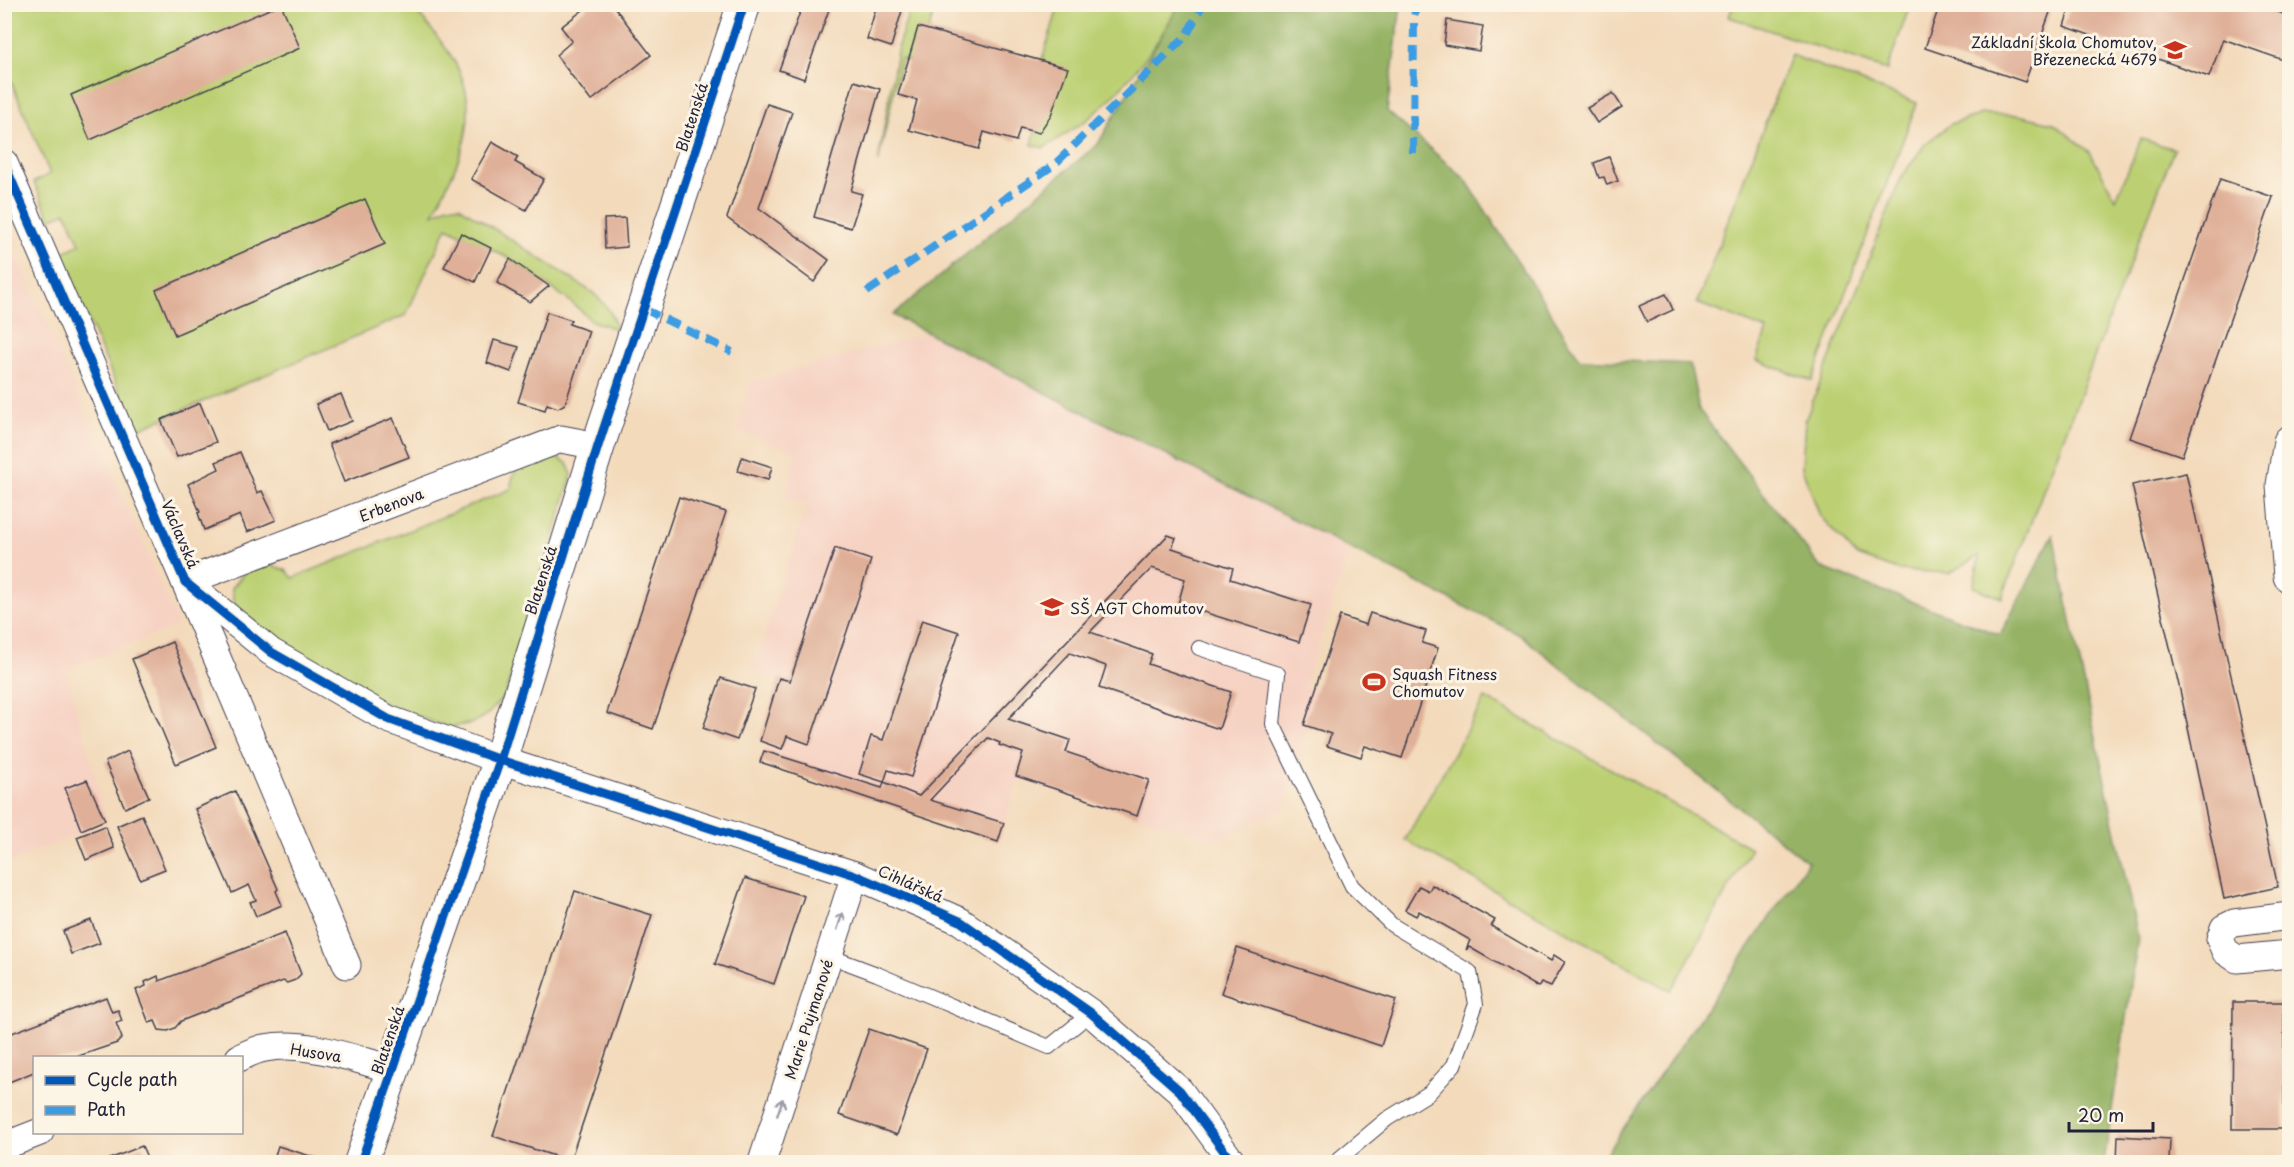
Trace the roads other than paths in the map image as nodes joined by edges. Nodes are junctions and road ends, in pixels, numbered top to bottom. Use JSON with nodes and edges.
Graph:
{"nodes":[{"id":1,"x":744,"y":4,"type":"edge"},
{"id":2,"x":4,"y":163,"type":"edge"},
{"id":3,"x":13,"y":203,"type":"edge"},
{"id":4,"x":2289,"y":442,"type":"edge"},
{"id":5,"x":598,"y":446,"type":"junction"},
{"id":6,"x":2289,"y":558,"type":"edge"},
{"id":7,"x":185,"y":582,"type":"junction"},
{"id":8,"x":1199,"y":648,"type":"dead end"},
{"id":9,"x":500,"y":760,"type":"junction"},
{"id":10,"x":855,"y":875,"type":"junction"},
{"id":11,"x":2289,"y":916,"type":"edge"},
{"id":12,"x":2289,"y":954,"type":"edge"},
{"id":13,"x":829,"y":956,"type":"junction"},
{"id":14,"x":347,"y":965,"type":"dead end"},
{"id":15,"x":1091,"y":1013,"type":"junction"},
{"id":16,"x":243,"y":1056,"type":"edge"},
{"id":17,"x":392,"y":1069,"type":"junction"},
{"id":18,"x":35,"y":1134,"type":"edge"},
{"id":19,"x":4,"y":1146,"type":"edge"},
{"id":20,"x":361,"y":1162,"type":"edge"},
{"id":21,"x":762,"y":1162,"type":"edge"},
{"id":22,"x":1232,"y":1162,"type":"edge"},
{"id":23,"x":1338,"y":1162,"type":"edge"}],
"edges":[{"from":1,"to":5,"type":"street","name":"Blatenská"},
{"from":2,"to":3,"type":"street","name":"Václavská"},
{"from":3,"to":7,"type":"street","name":"Václavská"},
{"from":4,"to":6,"type":"street"},
{"from":5,"to":7,"type":"street","name":"Erbenova"},
{"from":5,"to":9,"type":"street","name":"Blatenská"},
{"from":7,"to":9,"type":"street","name":"Václavská"},
{"from":7,"to":14,"type":"street","name":"Václavská"},
{"from":8,"to":23,"type":"lane"},
{"from":9,"to":10,"type":"street","name":"Cihlářská"},
{"from":9,"to":17,"type":"street","name":"Blatenská"},
{"from":13,"to":10,"type":"street","name":"Marie Pujmanové","one_way":true},
{"from":10,"to":15,"type":"street","name":"Cihlářská"},
{"from":11,"to":12,"type":"street"},
{"from":13,"to":15,"type":"lane"},
{"from":21,"to":13,"type":"street","name":"Marie Pujmanové","one_way":true},
{"from":15,"to":22,"type":"street","name":"Cihlářská"},
{"from":16,"to":17,"type":"street","name":"Husova"},
{"from":17,"to":20,"type":"street","name":"Blatenská"},
{"from":18,"to":19,"type":"street"}]}
